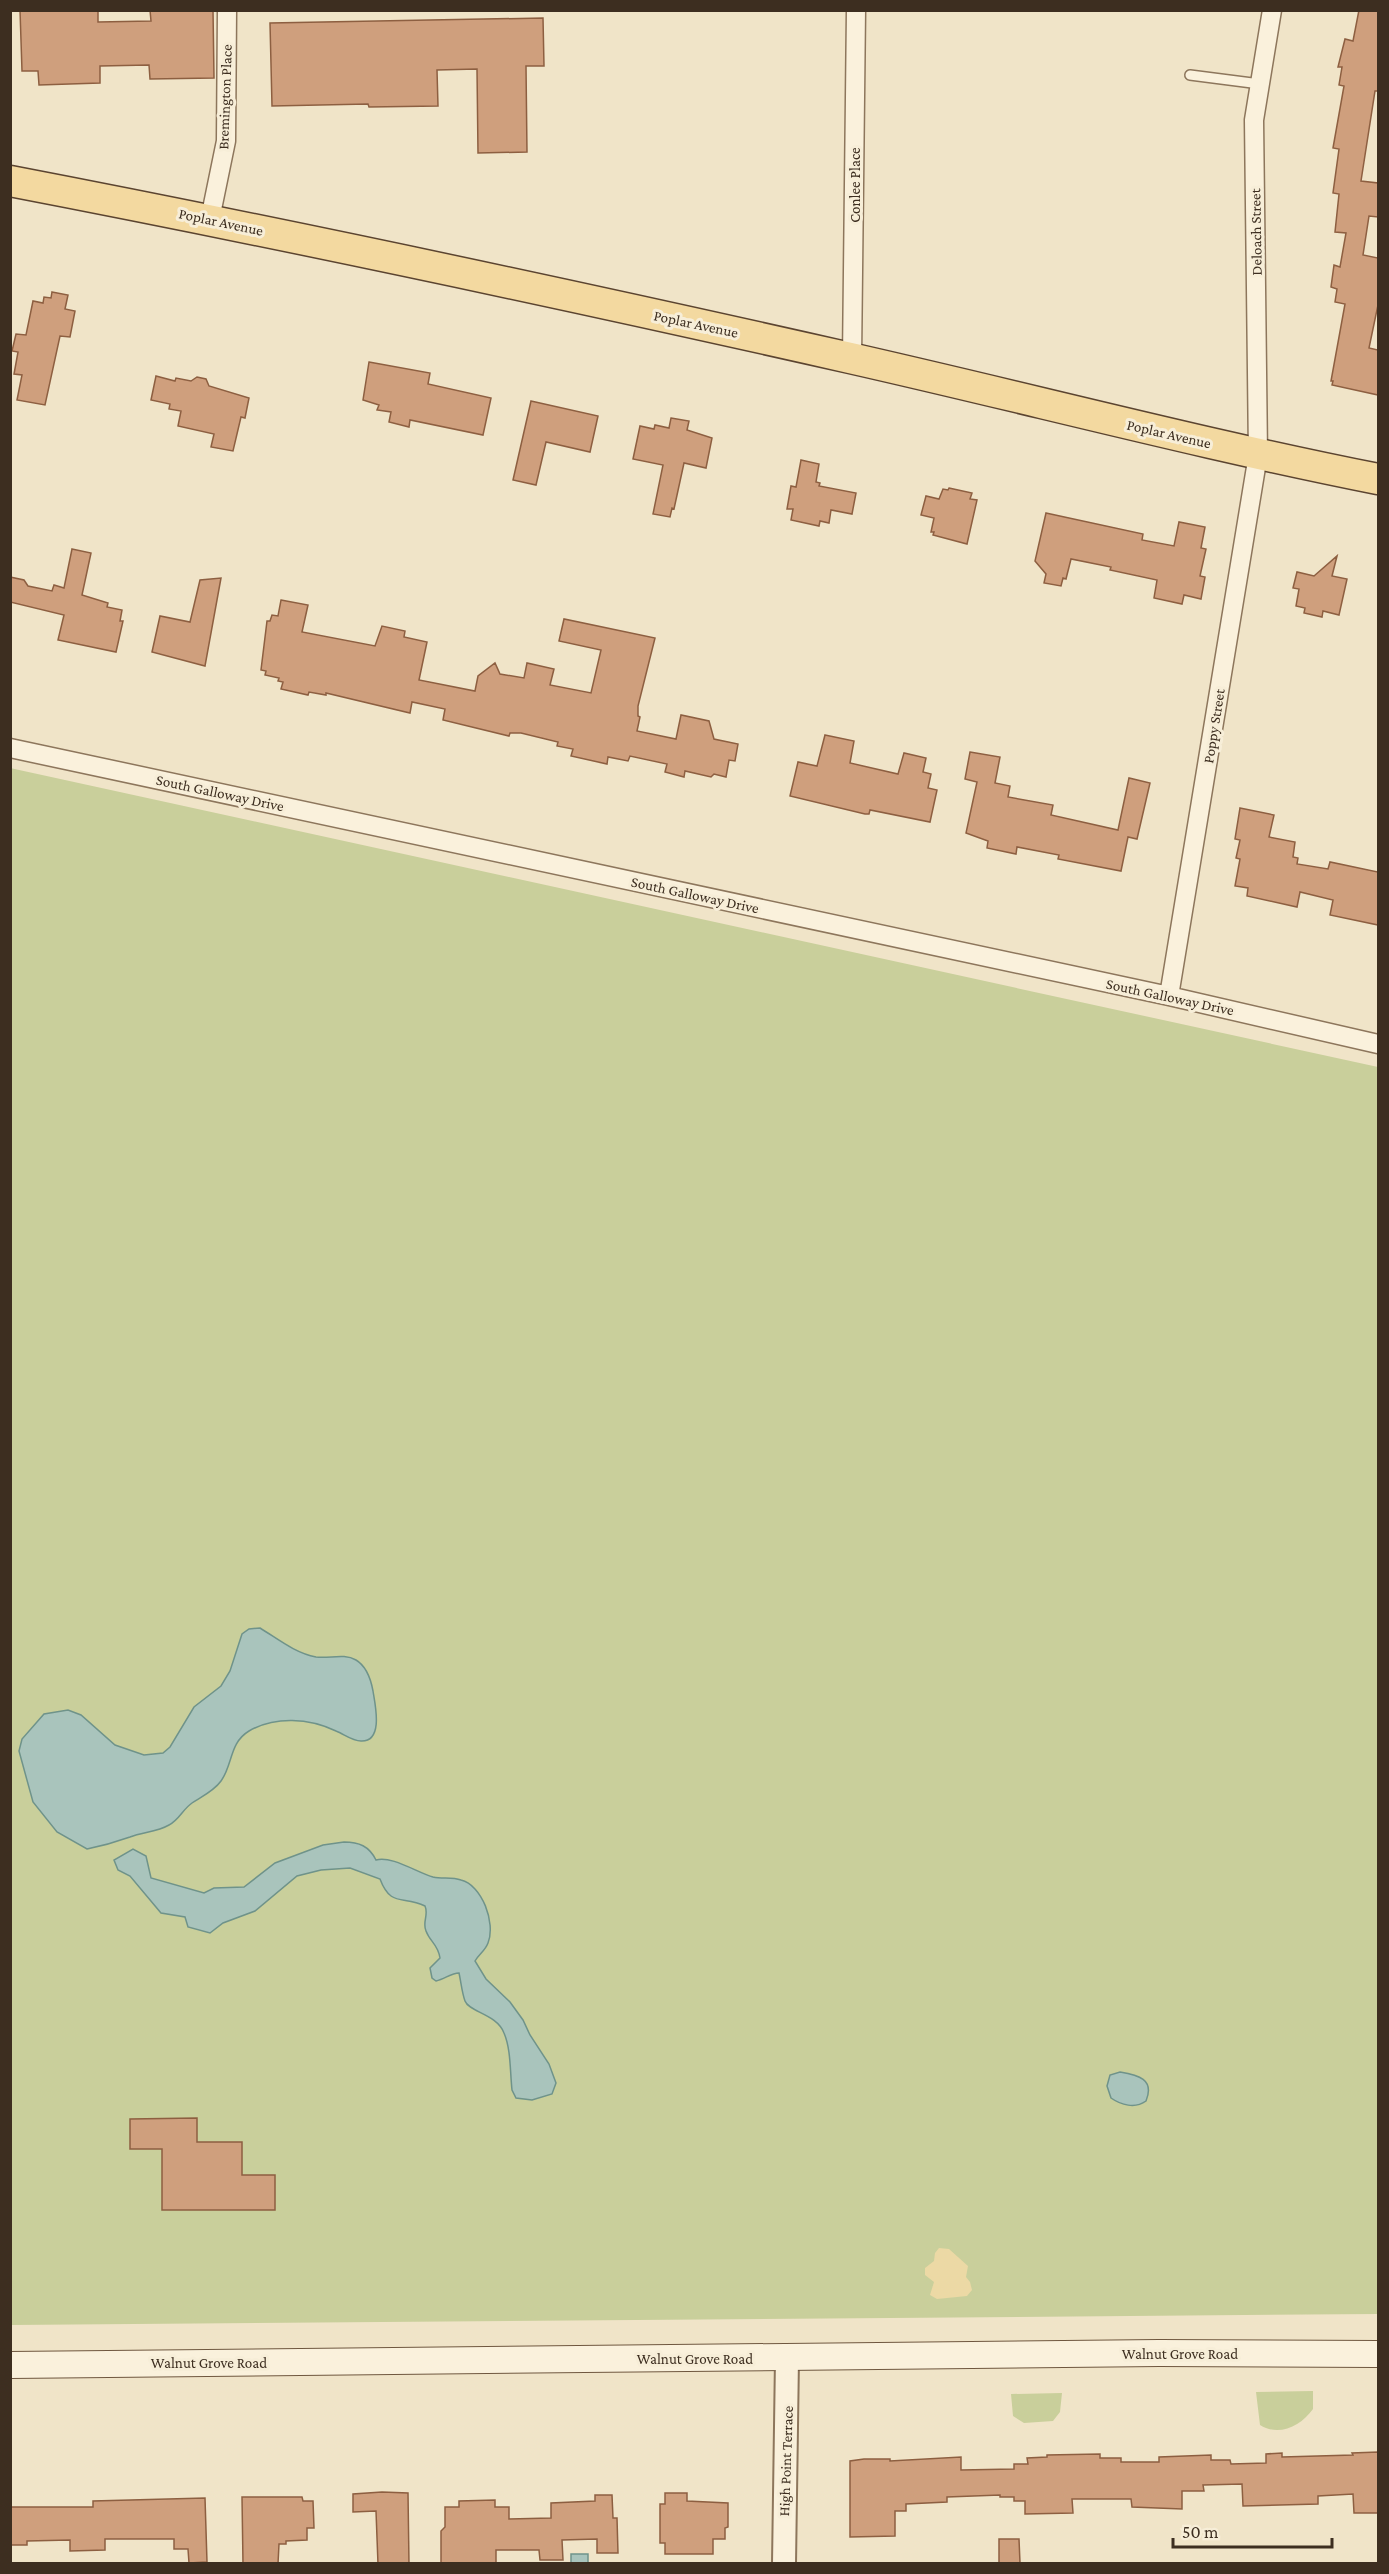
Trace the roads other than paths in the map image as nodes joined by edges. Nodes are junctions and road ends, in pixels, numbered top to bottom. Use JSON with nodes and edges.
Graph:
{"nodes":[{"id":1,"x":228,"y":10,"type":"edge"},
{"id":2,"x":856,"y":10,"type":"edge"},
{"id":3,"x":1272,"y":10,"type":"edge"},
{"id":4,"x":1190,"y":75,"type":"dead end"},
{"id":5,"x":1260,"y":84,"type":"junction"},
{"id":6,"x":10,"y":180,"type":"edge"},
{"id":7,"x":210,"y":219,"type":"junction"},
{"id":8,"x":852,"y":358,"type":"junction"},
{"id":9,"x":1258,"y":455,"type":"junction"},
{"id":10,"x":1378,"y":479,"type":"edge"},
{"id":11,"x":10,"y":748,"type":"edge"},
{"id":12,"x":1169,"y":996,"type":"junction"},
{"id":13,"x":1378,"y":1044,"type":"edge"},
{"id":14,"x":1378,"y":2354,"type":"edge"},
{"id":15,"x":787,"y":2358,"type":"junction"},
{"id":16,"x":10,"y":2365,"type":"edge"},
{"id":17,"x":784,"y":2564,"type":"edge"}],
"edges":[{"from":1,"to":7,"type":"street","name":"Bremington Place"},
{"from":2,"to":8,"type":"street","name":"Conlee Place"},
{"from":3,"to":5,"type":"street","name":"Deloach Street"},
{"from":4,"to":5,"type":"lane"},
{"from":5,"to":9,"type":"street","name":"Deloach Street"},
{"from":6,"to":7,"type":"main road","name":"Poplar Avenue"},
{"from":7,"to":8,"type":"main road","name":"Poplar Avenue"},
{"from":8,"to":9,"type":"main road","name":"Poplar Avenue"},
{"from":9,"to":10,"type":"main road","name":"Poplar Avenue"},
{"from":9,"to":12,"type":"street","name":"Poppy Street"},
{"from":11,"to":12,"type":"street","name":"South Galloway Drive"},
{"from":12,"to":13,"type":"street","name":"South Galloway Drive"},
{"from":14,"to":15,"type":"main road","name":"Walnut Grove Road"},
{"from":15,"to":16,"type":"main road","name":"Walnut Grove Road"},
{"from":15,"to":17,"type":"street","name":"High Point Terrace"}]}
